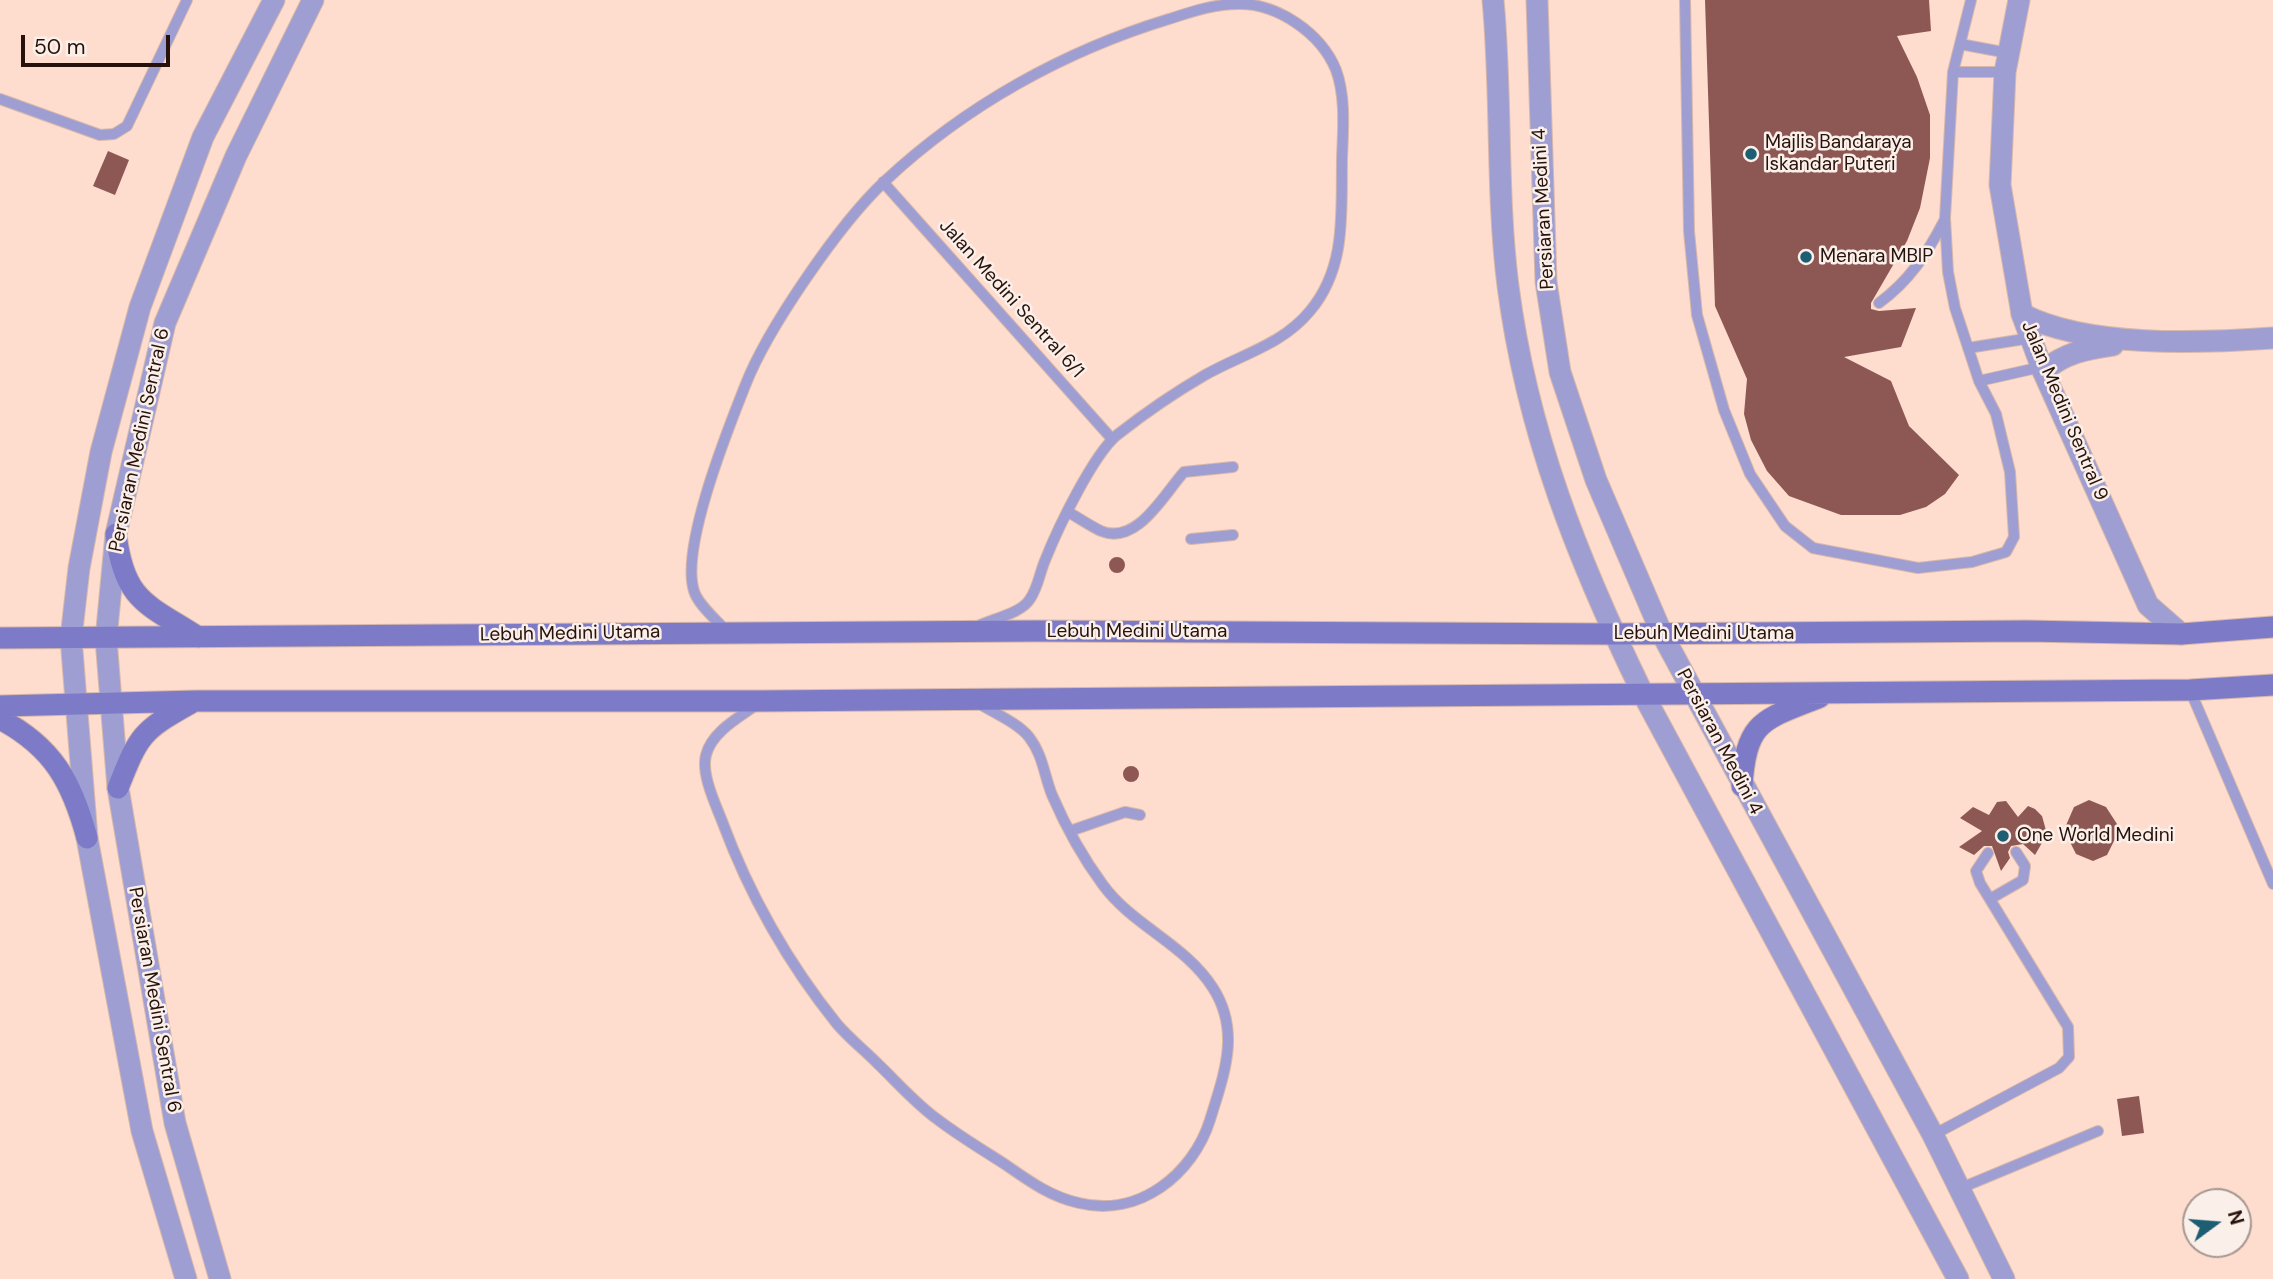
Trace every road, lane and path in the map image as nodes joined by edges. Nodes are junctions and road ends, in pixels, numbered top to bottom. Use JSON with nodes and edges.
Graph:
{"nodes":[{"id":1,"x":187,"y":0,"type":"edge"},
{"id":2,"x":274,"y":0,"type":"edge"},
{"id":3,"x":313,"y":0,"type":"edge"},
{"id":4,"x":1493,"y":0,"type":"edge"},
{"id":5,"x":1537,"y":0,"type":"edge"},
{"id":6,"x":1685,"y":0,"type":"edge"},
{"id":7,"x":1971,"y":0,"type":"edge"},
{"id":8,"x":2019,"y":0,"type":"edge"},
{"id":9,"x":1960,"y":44,"type":"junction"},
{"id":10,"x":2007,"y":63,"type":"junction"},
{"id":11,"x":1953,"y":72,"type":"junction"},
{"id":12,"x":0,"y":99,"type":"edge"},
{"id":13,"x":883,"y":182,"type":"junction"},
{"id":14,"x":1945,"y":218,"type":"junction"},
{"id":15,"x":1879,"y":303,"type":"dead end"},
{"id":16,"x":2022,"y":314,"type":"junction"},
{"id":17,"x":2031,"y":338,"type":"junction"},
{"id":18,"x":2273,"y":338,"type":"edge"},
{"id":19,"x":2153,"y":340,"type":"junction"},
{"id":20,"x":1968,"y":348,"type":"junction"},
{"id":21,"x":2042,"y":369,"type":"junction"},
{"id":22,"x":1979,"y":380,"type":"junction"},
{"id":23,"x":1112,"y":439,"type":"junction"},
{"id":24,"x":1233,"y":467,"type":"dead end"},
{"id":25,"x":1068,"y":512,"type":"junction"},
{"id":26,"x":116,"y":534,"type":"junction"},
{"id":27,"x":1233,"y":535,"type":"dead end"},
{"id":28,"x":1191,"y":539,"type":"dead end"},
{"id":29,"x":2273,"y":627,"type":"edge"},
{"id":30,"x":727,"y":632,"type":"junction"},
{"id":31,"x":967,"y":632,"type":"junction"},
{"id":32,"x":1614,"y":634,"type":"junction"},
{"id":33,"x":1662,"y":634,"type":"junction"},
{"id":34,"x":2181,"y":635,"type":"junction"},
{"id":35,"x":0,"y":638,"type":"edge"},
{"id":36,"x":71,"y":638,"type":"junction"},
{"id":37,"x":200,"y":638,"type":"junction"},
{"id":38,"x":106,"y":639,"type":"junction"},
{"id":39,"x":2273,"y":685,"type":"edge"},
{"id":40,"x":2190,"y":690,"type":"junction"},
{"id":41,"x":1642,"y":692,"type":"junction"},
{"id":42,"x":1693,"y":692,"type":"junction"},
{"id":43,"x":1832,"y":692,"type":"junction"},
{"id":44,"x":971,"y":698,"type":"junction"},
{"id":45,"x":196,"y":701,"type":"junction"},
{"id":46,"x":761,"y":701,"type":"junction"},
{"id":47,"x":75,"y":703,"type":"junction"},
{"id":48,"x":110,"y":703,"type":"junction"},
{"id":49,"x":0,"y":706,"type":"edge"},
{"id":50,"x":0,"y":719,"type":"edge"},
{"id":51,"x":1742,"y":786,"type":"junction"},
{"id":52,"x":118,"y":788,"type":"junction"},
{"id":53,"x":1140,"y":814,"type":"dead end"},
{"id":54,"x":1070,"y":831,"type":"junction"},
{"id":55,"x":87,"y":838,"type":"junction"},
{"id":56,"x":2016,"y":852,"type":"dead end"},
{"id":57,"x":1988,"y":853,"type":"dead end"},
{"id":58,"x":2273,"y":884,"type":"edge"},
{"id":59,"x":1990,"y":899,"type":"junction"},
{"id":60,"x":2098,"y":1130,"type":"dead end"},
{"id":61,"x":1933,"y":1135,"type":"junction"},
{"id":62,"x":1961,"y":1188,"type":"junction"},
{"id":63,"x":186,"y":1279,"type":"edge"},
{"id":64,"x":220,"y":1279,"type":"edge"},
{"id":65,"x":1958,"y":1279,"type":"edge"},
{"id":66,"x":2004,"y":1279,"type":"edge"}],
"edges":[{"from":1,"to":12,"type":"lane"},
{"from":2,"to":36,"type":"street","name":"Persiaran Medini Sentral 6"},
{"from":3,"to":26,"type":"street","name":"Persiaran Medini Sentral 6"},
{"from":4,"to":32,"type":"street","name":"Persiaran Medini 4"},
{"from":5,"to":33,"type":"street","name":"Persiaran Medini 4"},
{"from":6,"to":22,"type":"lane"},
{"from":7,"to":9,"type":"lane"},
{"from":8,"to":10,"type":"street","name":"Jalan Medini Sentral 9"},
{"from":9,"to":10,"type":"lane"},
{"from":9,"to":11,"type":"lane"},
{"from":10,"to":11,"type":"lane"},
{"from":10,"to":16,"type":"street","name":"Jalan Medini Sentral 9"},
{"from":11,"to":14,"type":"lane"},
{"from":13,"to":23,"type":"lane","name":"Jalan Medini Sentral 6/1"},
{"from":13,"to":23,"type":"lane"},
{"from":13,"to":30,"type":"lane"},
{"from":14,"to":15,"type":"lane"},
{"from":14,"to":20,"type":"lane"},
{"from":16,"to":17,"type":"street","name":"Jalan Medini Sentral 9"},
{"from":16,"to":19,"type":"street"},
{"from":17,"to":20,"type":"lane"},
{"from":17,"to":21,"type":"street","name":"Jalan Medini Sentral 9"},
{"from":18,"to":19,"type":"street"},
{"from":19,"to":21,"type":"street"},
{"from":20,"to":22,"type":"lane"},
{"from":21,"to":22,"type":"lane"},
{"from":21,"to":34,"type":"street","name":"Jalan Medini Sentral 9"},
{"from":23,"to":25,"type":"lane"},
{"from":24,"to":25,"type":"lane"},
{"from":25,"to":31,"type":"lane"},
{"from":26,"to":37,"type":"main road"},
{"from":26,"to":38,"type":"street","name":"Persiaran Medini Sentral 6"},
{"from":27,"to":28,"type":"lane"},
{"from":29,"to":34,"type":"main road","name":"Lebuh Medini Utama"},
{"from":30,"to":31,"type":"main road","name":"Lebuh Medini Utama"},
{"from":30,"to":37,"type":"main road","name":"Lebuh Medini Utama"},
{"from":31,"to":32,"type":"main road","name":"Lebuh Medini Utama"},
{"from":32,"to":33,"type":"main road","name":"Lebuh Medini Utama"},
{"from":32,"to":41,"type":"street","name":"Persiaran Medini 4"},
{"from":33,"to":34,"type":"main road","name":"Lebuh Medini Utama"},
{"from":33,"to":42,"type":"street","name":"Persiaran Medini 4"},
{"from":35,"to":36,"type":"main road","name":"Lebuh Medini Utama"},
{"from":36,"to":38,"type":"main road","name":"Lebuh Medini Utama"},
{"from":36,"to":47,"type":"street","name":"Persiaran Medini Sentral 6"},
{"from":37,"to":38,"type":"main road","name":"Lebuh Medini Utama"},
{"from":38,"to":48,"type":"street","name":"Persiaran Medini Sentral 6"},
{"from":39,"to":40,"type":"main road"},
{"from":40,"to":43,"type":"main road"},
{"from":40,"to":58,"type":"lane"},
{"from":41,"to":42,"type":"main road"},
{"from":41,"to":44,"type":"main road"},
{"from":41,"to":65,"type":"street","name":"Persiaran Medini 4"},
{"from":42,"to":43,"type":"main road"},
{"from":42,"to":51,"type":"street","name":"Persiaran Medini 4"},
{"from":43,"to":51,"type":"main road"},
{"from":44,"to":46,"type":"main road"},
{"from":44,"to":54,"type":"lane"},
{"from":45,"to":46,"type":"main road"},
{"from":45,"to":48,"type":"main road"},
{"from":45,"to":52,"type":"main road"},
{"from":46,"to":54,"type":"lane"},
{"from":47,"to":48,"type":"main road"},
{"from":47,"to":49,"type":"main road"},
{"from":47,"to":55,"type":"street","name":"Persiaran Medini Sentral 6"},
{"from":48,"to":52,"type":"street","name":"Persiaran Medini Sentral 6"},
{"from":50,"to":55,"type":"main road"},
{"from":51,"to":61,"type":"street","name":"Persiaran Medini 4"},
{"from":52,"to":64,"type":"street","name":"Persiaran Medini Sentral 6"},
{"from":53,"to":54,"type":"lane"},
{"from":55,"to":63,"type":"street","name":"Persiaran Medini Sentral 6"},
{"from":56,"to":59,"type":"lane"},
{"from":57,"to":59,"type":"lane"},
{"from":59,"to":61,"type":"lane"},
{"from":60,"to":62,"type":"lane"},
{"from":61,"to":62,"type":"street","name":"Persiaran Medini 4"},
{"from":62,"to":66,"type":"street","name":"Persiaran Medini 4"}]}
